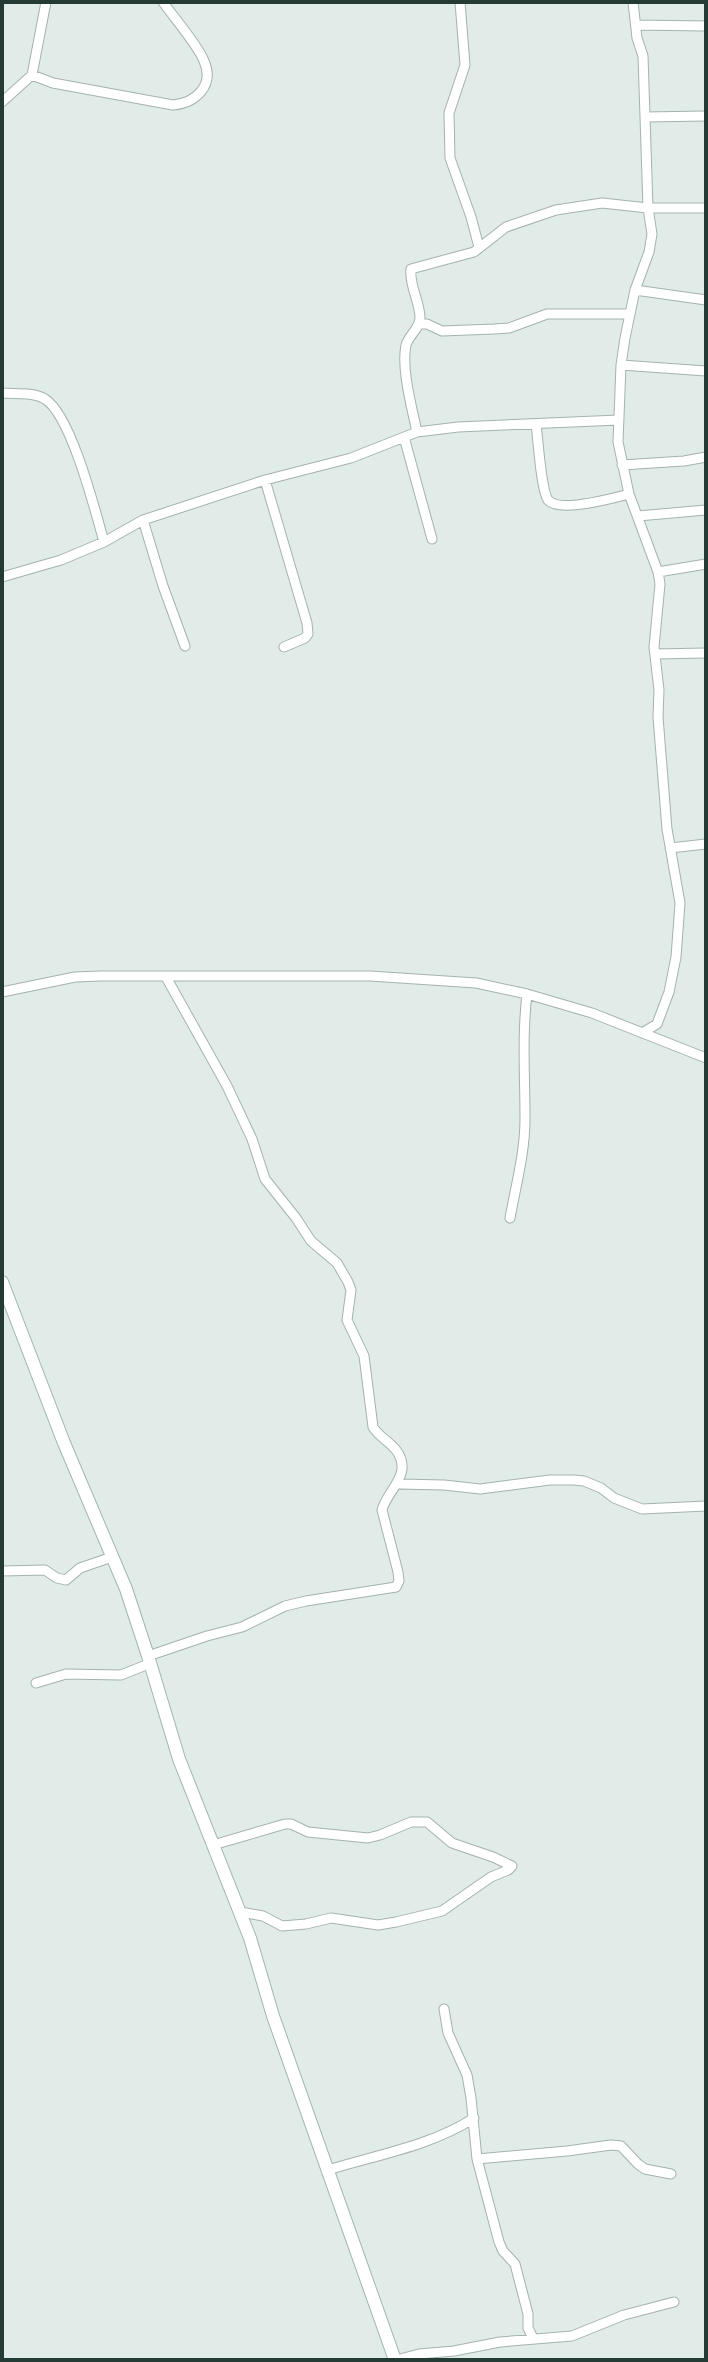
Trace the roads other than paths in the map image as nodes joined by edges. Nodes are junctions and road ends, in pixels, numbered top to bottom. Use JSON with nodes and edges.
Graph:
{"nodes":[{"id":1,"x":46,"y":2,"type":"edge"},
{"id":2,"x":163,"y":2,"type":"edge"},
{"id":3,"x":460,"y":2,"type":"edge"},
{"id":4,"x":633,"y":2,"type":"edge"},
{"id":5,"x":637,"y":25,"type":"junction"},
{"id":6,"x":706,"y":26,"type":"edge"},
{"id":7,"x":32,"y":75,"type":"junction"},
{"id":8,"x":2,"y":102,"type":"edge"},
{"id":9,"x":706,"y":116,"type":"edge"},
{"id":10,"x":645,"y":117,"type":"junction"},
{"id":11,"x":648,"y":208,"type":"junction"},
{"id":12,"x":706,"y":208,"type":"edge"},
{"id":13,"x":479,"y":247,"type":"junction"},
{"id":14,"x":635,"y":290,"type":"junction"},
{"id":15,"x":706,"y":300,"type":"edge"},
{"id":16,"x":629,"y":314,"type":"junction"},
{"id":17,"x":419,"y":324,"type":"junction"},
{"id":18,"x":621,"y":365,"type":"junction"},
{"id":19,"x":706,"y":371,"type":"edge"},
{"id":20,"x":2,"y":393,"type":"edge"},
{"id":21,"x":619,"y":420,"type":"junction"},
{"id":22,"x":536,"y":424,"type":"junction"},
{"id":23,"x":417,"y":432,"type":"junction"},
{"id":24,"x":404,"y":437,"type":"junction"},
{"id":25,"x":706,"y":457,"type":"edge"},
{"id":26,"x":622,"y":465,"type":"junction"},
{"id":27,"x":265,"y":480,"type":"junction"},
{"id":28,"x":629,"y":494,"type":"junction"},
{"id":29,"x":706,"y":510,"type":"edge"},
{"id":30,"x":638,"y":516,"type":"junction"},
{"id":31,"x":143,"y":520,"type":"junction"},
{"id":32,"x":432,"y":539,"type":"dead end"},
{"id":33,"x":104,"y":542,"type":"junction"},
{"id":34,"x":706,"y":564,"type":"edge"},
{"id":35,"x":658,"y":572,"type":"junction"},
{"id":36,"x":2,"y":577,"type":"edge"},
{"id":37,"x":185,"y":646,"type":"dead end"},
{"id":38,"x":284,"y":647,"type":"dead end"},
{"id":39,"x":706,"y":653,"type":"edge"},
{"id":40,"x":655,"y":654,"type":"junction"},
{"id":41,"x":706,"y":844,"type":"edge"},
{"id":42,"x":670,"y":848,"type":"junction"},
{"id":43,"x":166,"y":977,"type":"junction"},
{"id":44,"x":2,"y":992,"type":"edge"},
{"id":45,"x":527,"y":994,"type":"junction"},
{"id":46,"x":657,"y":1024,"type":"junction"},
{"id":47,"x":642,"y":1033,"type":"junction"},
{"id":48,"x":660,"y":1041,"type":"junction"},
{"id":49,"x":706,"y":1058,"type":"edge"},
{"id":50,"x":510,"y":1218,"type":"dead end"},
{"id":51,"x":2,"y":1282,"type":"edge"},
{"id":52,"x":399,"y":1484,"type":"junction"},
{"id":53,"x":706,"y":1506,"type":"edge"},
{"id":54,"x":112,"y":1557,"type":"junction"},
{"id":55,"x":2,"y":1571,"type":"edge"},
{"id":56,"x":150,"y":1660,"type":"junction"},
{"id":57,"x":36,"y":1683,"type":"dead end"},
{"id":58,"x":213,"y":1845,"type":"junction"},
{"id":59,"x":241,"y":1912,"type":"junction"},
{"id":60,"x":444,"y":2009,"type":"dead end"},
{"id":61,"x":474,"y":2118,"type":"junction"},
{"id":62,"x":477,"y":2159,"type":"junction"},
{"id":63,"x":328,"y":2170,"type":"junction"},
{"id":64,"x":671,"y":2174,"type":"dead end"},
{"id":65,"x":674,"y":2302,"type":"dead end"},
{"id":66,"x":533,"y":2338,"type":"junction"},
{"id":67,"x":396,"y":2360,"type":"edge"}],
"edges":[{"from":1,"to":7,"type":"street"},
{"from":2,"to":7,"type":"street"},
{"from":3,"to":13,"type":"street"},
{"from":4,"to":5,"type":"street"},
{"from":5,"to":6,"type":"street"},
{"from":5,"to":10,"type":"street"},
{"from":7,"to":8,"type":"street"},
{"from":9,"to":10,"type":"street"},
{"from":10,"to":11,"type":"street"},
{"from":11,"to":12,"type":"street"},
{"from":11,"to":13,"type":"street"},
{"from":11,"to":14,"type":"street"},
{"from":13,"to":17,"type":"street"},
{"from":14,"to":15,"type":"street"},
{"from":14,"to":16,"type":"street"},
{"from":16,"to":17,"type":"street"},
{"from":16,"to":18,"type":"street"},
{"from":17,"to":23,"type":"street"},
{"from":18,"to":19,"type":"street"},
{"from":18,"to":21,"type":"street"},
{"from":20,"to":33,"type":"street"},
{"from":21,"to":22,"type":"street"},
{"from":21,"to":26,"type":"street"},
{"from":22,"to":23,"type":"street"},
{"from":22,"to":28,"type":"street"},
{"from":23,"to":24,"type":"street"},
{"from":24,"to":27,"type":"street"},
{"from":24,"to":32,"type":"street"},
{"from":25,"to":26,"type":"street"},
{"from":26,"to":28,"type":"street"},
{"from":27,"to":31,"type":"street"},
{"from":27,"to":38,"type":"street"},
{"from":28,"to":30,"type":"street"},
{"from":29,"to":30,"type":"street"},
{"from":30,"to":35,"type":"street"},
{"from":31,"to":33,"type":"street"},
{"from":31,"to":37,"type":"street"},
{"from":33,"to":36,"type":"street"},
{"from":34,"to":35,"type":"street"},
{"from":35,"to":40,"type":"street"},
{"from":39,"to":40,"type":"street"},
{"from":40,"to":42,"type":"street"},
{"from":41,"to":42,"type":"street"},
{"from":42,"to":46,"type":"street"},
{"from":43,"to":44,"type":"street"},
{"from":43,"to":45,"type":"street"},
{"from":43,"to":52,"type":"street"},
{"from":45,"to":47,"type":"street"},
{"from":45,"to":50,"type":"street"},
{"from":46,"to":47,"type":"street"},
{"from":46,"to":48,"type":"street"},
{"from":47,"to":48,"type":"street"},
{"from":48,"to":49,"type":"street"},
{"from":51,"to":54,"type":"street"},
{"from":52,"to":53,"type":"street"},
{"from":52,"to":56,"type":"street"},
{"from":54,"to":55,"type":"street"},
{"from":54,"to":56,"type":"street"},
{"from":56,"to":57,"type":"street"},
{"from":56,"to":58,"type":"street"},
{"from":58,"to":59,"type":"street"},
{"from":58,"to":59,"type":"street"},
{"from":59,"to":63,"type":"street"},
{"from":60,"to":61,"type":"street"},
{"from":61,"to":62,"type":"street"},
{"from":61,"to":63,"type":"street"},
{"from":62,"to":64,"type":"street"},
{"from":62,"to":66,"type":"street"},
{"from":63,"to":67,"type":"street"},
{"from":65,"to":66,"type":"street"},
{"from":66,"to":67,"type":"street"}]}
